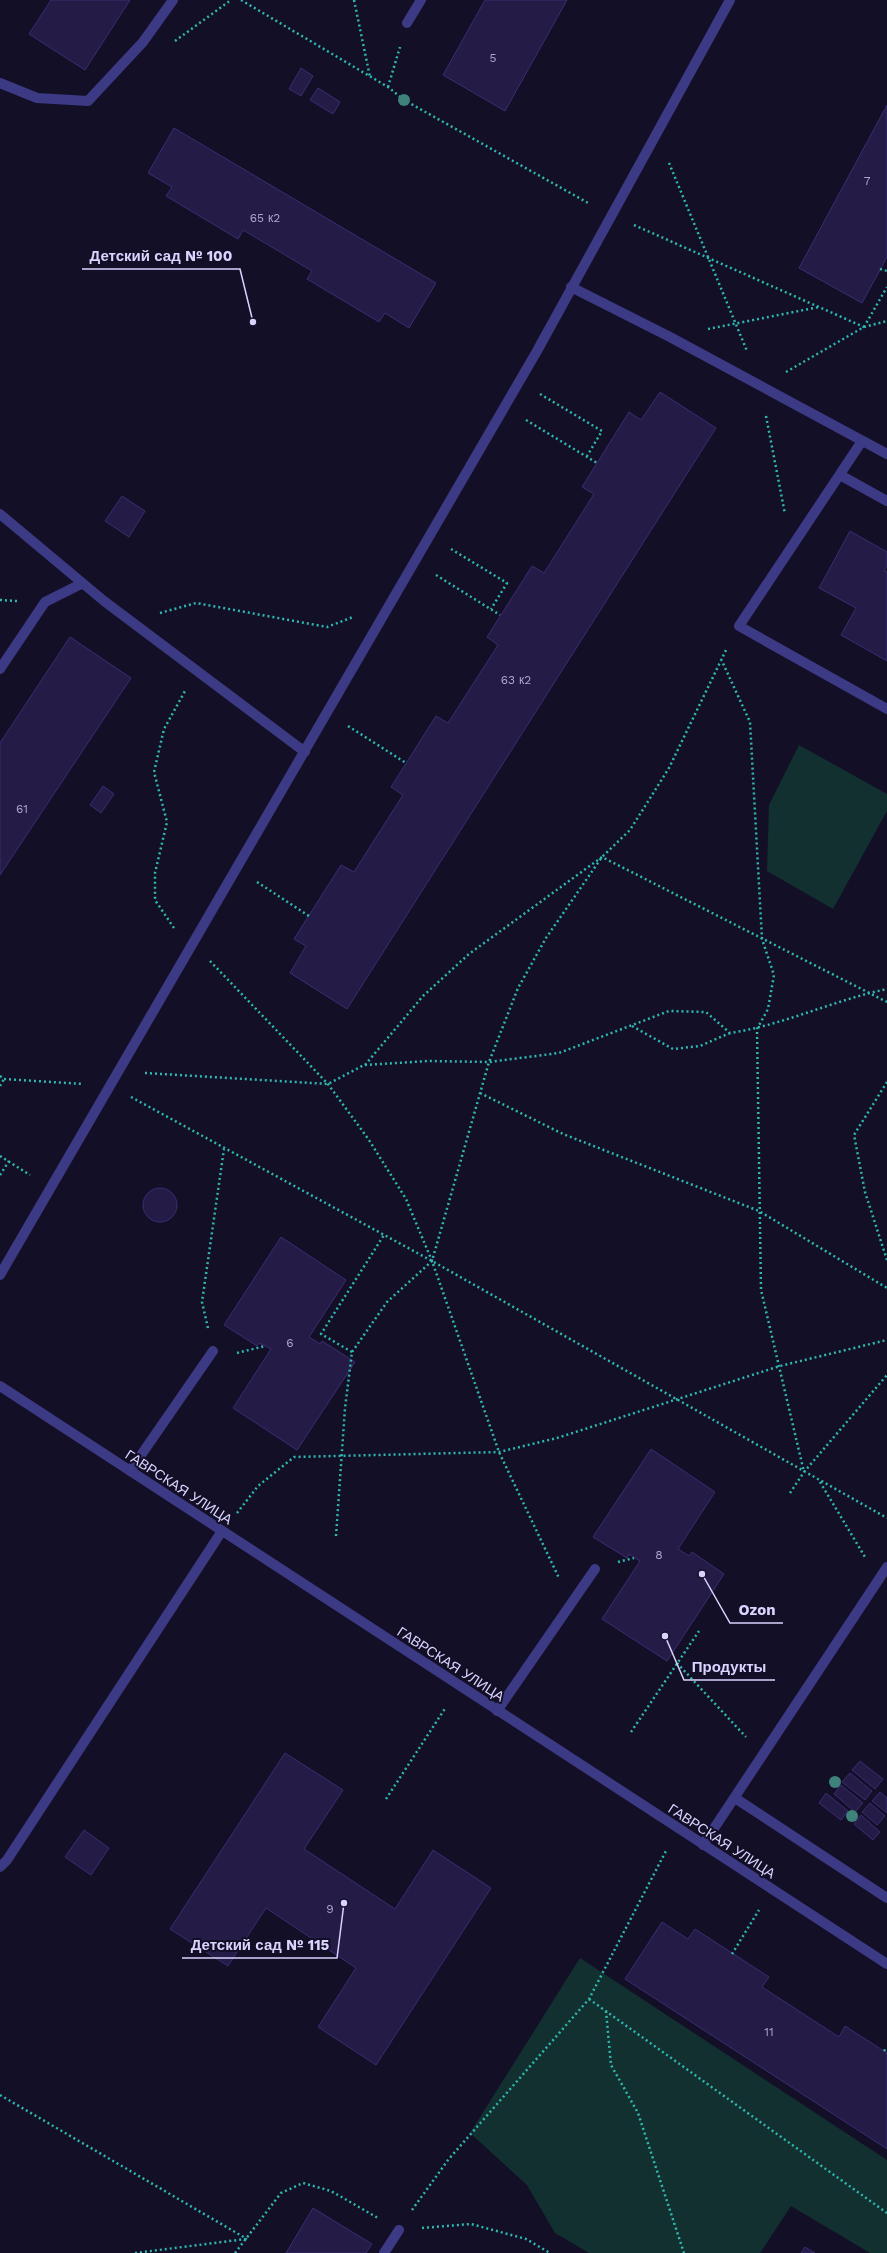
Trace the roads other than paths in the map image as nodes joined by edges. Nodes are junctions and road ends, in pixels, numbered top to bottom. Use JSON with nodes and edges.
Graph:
{"nodes":[{"id":1,"x":173,"y":0,"type":"edge"},
{"id":2,"x":421,"y":0,"type":"edge"},
{"id":3,"x":730,"y":0,"type":"edge"},
{"id":4,"x":407,"y":23,"type":"road end"},
{"id":5,"x":0,"y":83,"type":"edge"},
{"id":6,"x":571,"y":287,"type":"junction"},
{"id":7,"x":862,"y":441,"type":"junction"},
{"id":8,"x":887,"y":454,"type":"edge"},
{"id":9,"x":840,"y":475,"type":"junction"},
{"id":10,"x":887,"y":501,"type":"edge"},
{"id":11,"x":0,"y":514,"type":"edge"},
{"id":12,"x":82,"y":584,"type":"junction"},
{"id":13,"x":0,"y":669,"type":"edge"},
{"id":14,"x":887,"y":709,"type":"edge"},
{"id":15,"x":304,"y":752,"type":"junction"},
{"id":16,"x":0,"y":1275,"type":"edge"},
{"id":17,"x":213,"y":1351,"type":"road end"},
{"id":18,"x":0,"y":1386,"type":"edge"},
{"id":19,"x":130,"y":1471,"type":"junction"},
{"id":20,"x":222,"y":1531,"type":"junction"},
{"id":21,"x":887,"y":1566,"type":"edge"},
{"id":22,"x":595,"y":1569,"type":"dead end"},
{"id":23,"x":497,"y":1711,"type":"junction"},
{"id":24,"x":734,"y":1798,"type":"junction"},
{"id":25,"x":703,"y":1845,"type":"junction"},
{"id":26,"x":0,"y":1867,"type":"edge"},
{"id":27,"x":887,"y":1898,"type":"edge"},
{"id":28,"x":887,"y":1964,"type":"edge"},
{"id":29,"x":399,"y":2230,"type":"road end"},
{"id":30,"x":384,"y":2253,"type":"edge"}],
"edges":[{"from":1,"to":5,"type":"street"},
{"from":2,"to":4,"type":"street"},
{"from":3,"to":6,"type":"street"},
{"from":6,"to":7,"type":"street"},
{"from":6,"to":15,"type":"street"},
{"from":7,"to":8,"type":"street"},
{"from":7,"to":9,"type":"street"},
{"from":9,"to":10,"type":"street"},
{"from":9,"to":14,"type":"street"},
{"from":11,"to":12,"type":"street"},
{"from":12,"to":13,"type":"street"},
{"from":12,"to":15,"type":"street"},
{"from":15,"to":16,"type":"street"},
{"from":17,"to":19,"type":"street"},
{"from":18,"to":19,"type":"street","name":"ГАВРСКАЯ УЛИЦА"},
{"from":19,"to":20,"type":"street","name":"ГАВРСКАЯ УЛИЦА"},
{"from":20,"to":23,"type":"street","name":"ГАВРСКАЯ УЛИЦА"},
{"from":20,"to":26,"type":"street"},
{"from":21,"to":24,"type":"street"},
{"from":22,"to":23,"type":"street"},
{"from":23,"to":25,"type":"street","name":"ГАВРСКАЯ УЛИЦА"},
{"from":24,"to":25,"type":"street"},
{"from":24,"to":27,"type":"street"},
{"from":25,"to":28,"type":"street","name":"ГАВРСКАЯ УЛИЦА"},
{"from":29,"to":30,"type":"street"}]}
